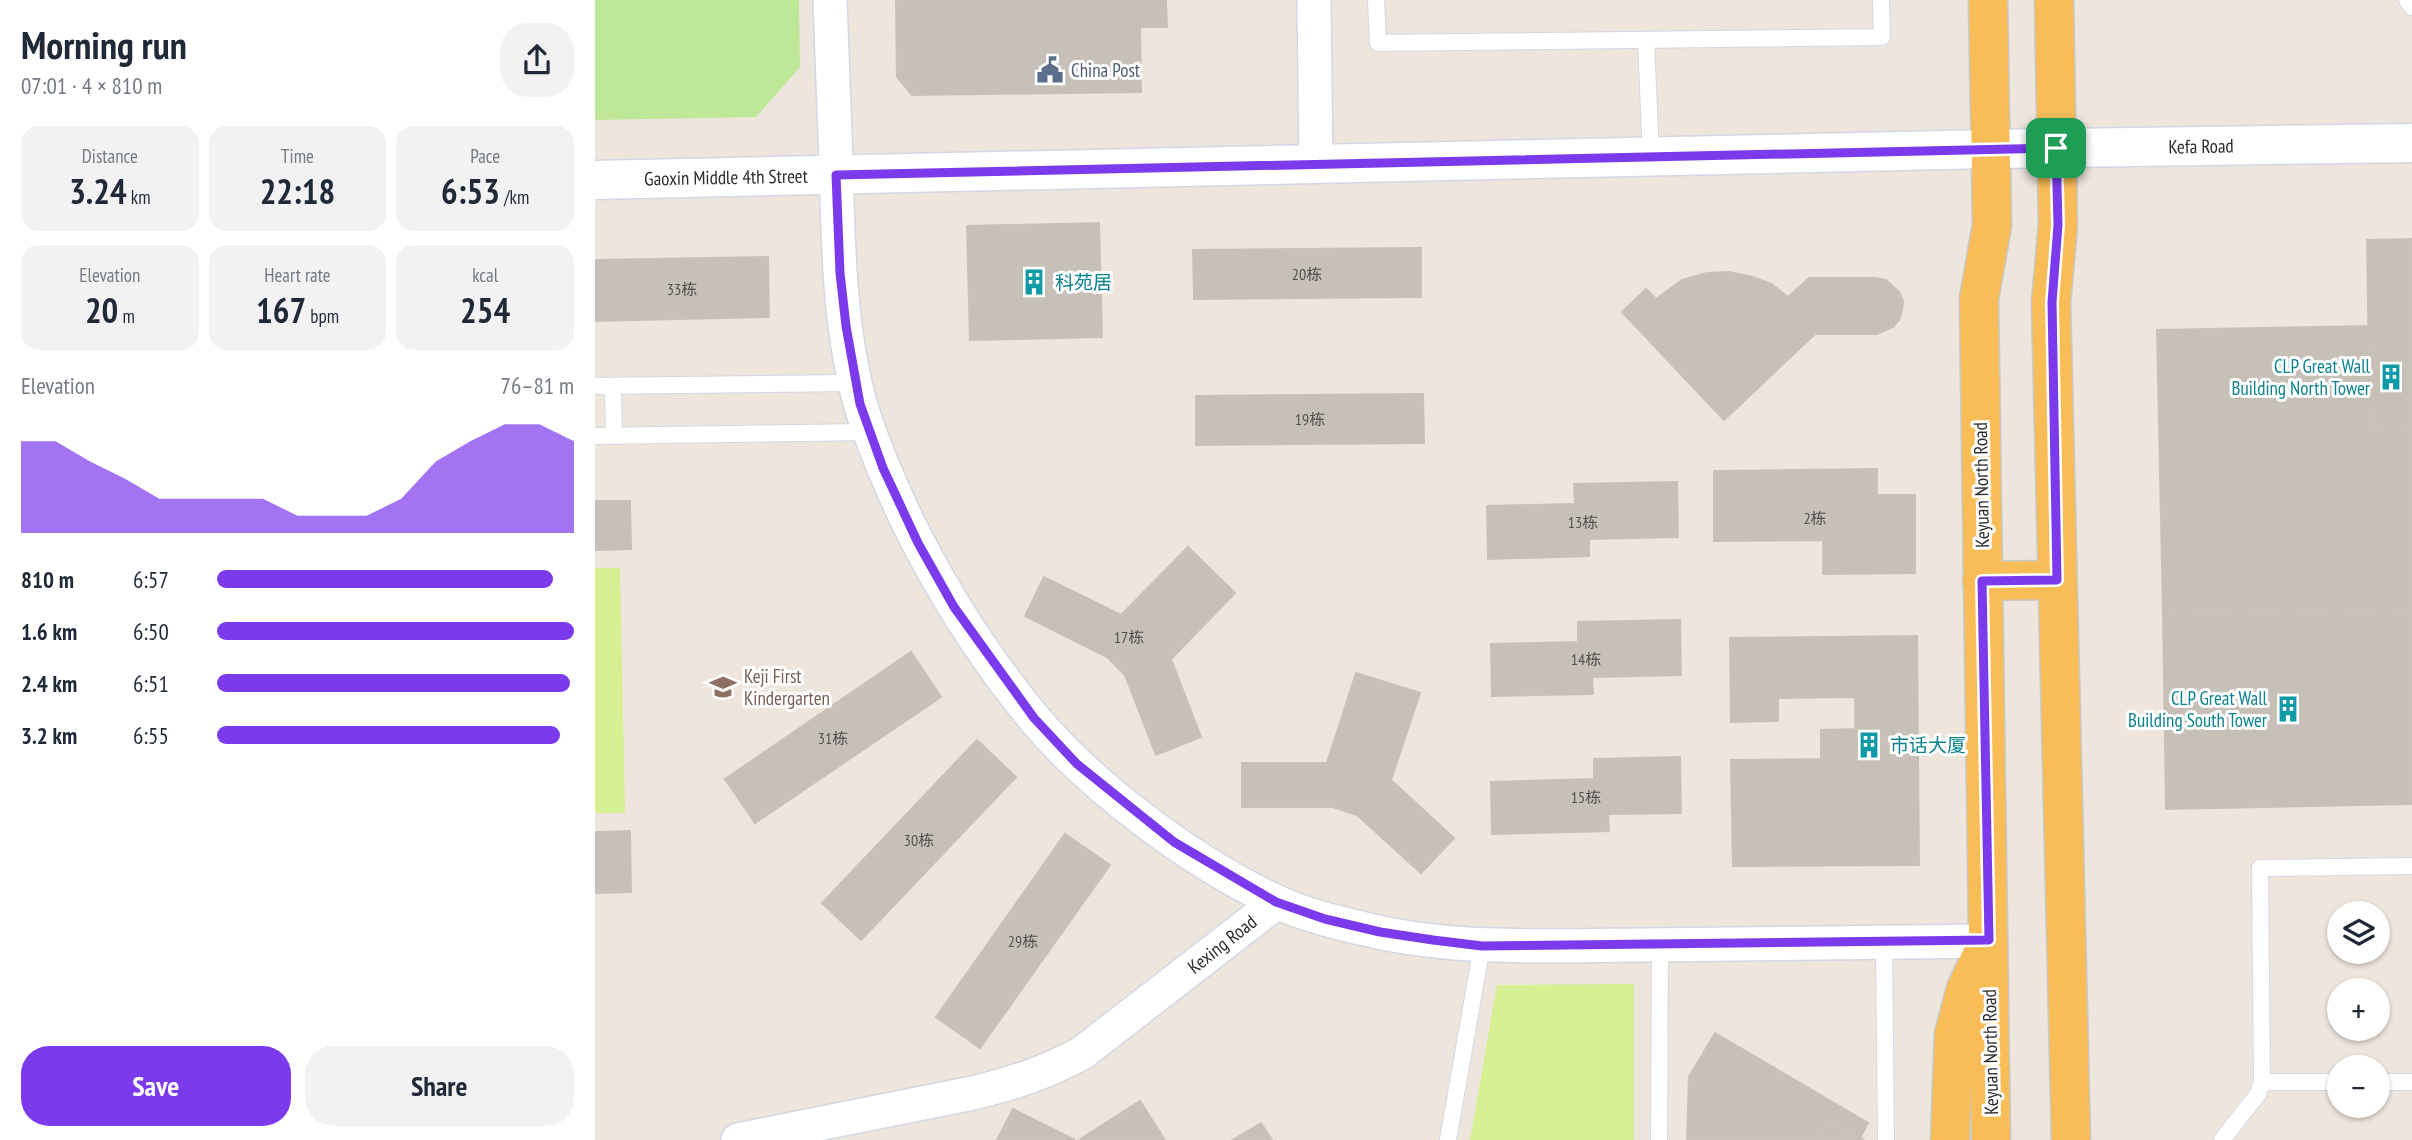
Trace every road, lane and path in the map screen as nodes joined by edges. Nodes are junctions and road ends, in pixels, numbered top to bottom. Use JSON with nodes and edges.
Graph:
{"nodes":[{"id":1,"x":830,"y":0,"type":"edge"},
{"id":2,"x":1314,"y":0,"type":"edge"},
{"id":3,"x":1376,"y":0,"type":"edge"},
{"id":4,"x":1881,"y":0,"type":"edge"},
{"id":5,"x":1988,"y":0,"type":"edge"},
{"id":6,"x":2054,"y":0,"type":"edge"},
{"id":7,"x":2407,"y":0,"type":"edge"},
{"id":8,"x":2412,"y":7,"type":"edge"},
{"id":9,"x":1646,"y":41,"type":"junction"},
{"id":10,"x":2412,"y":143,"type":"edge"},
{"id":11,"x":2056,"y":148,"type":"junction"},
{"id":12,"x":1990,"y":149,"type":"junction"},
{"id":13,"x":1651,"y":157,"type":"junction"},
{"id":14,"x":1316,"y":164,"type":"junction"},
{"id":15,"x":836,"y":175,"type":"junction"},
{"id":16,"x":595,"y":180,"type":"edge"},
{"id":17,"x":856,"y":383,"type":"junction"},
{"id":18,"x":595,"y":386,"type":"edge"},
{"id":19,"x":613,"y":386,"type":"junction"},
{"id":20,"x":870,"y":432,"type":"junction"},
{"id":21,"x":595,"y":436,"type":"edge"},
{"id":22,"x":614,"y":436,"type":"junction"},
{"id":23,"x":2057,"y":580,"type":"junction"},
{"id":24,"x":1982,"y":581,"type":"junction"},
{"id":25,"x":2412,"y":866,"type":"edge"},
{"id":26,"x":1276,"y":902,"type":"junction"},
{"id":27,"x":1989,"y":940,"type":"junction"},
{"id":28,"x":1884,"y":943,"type":"junction"},
{"id":29,"x":1660,"y":945,"type":"junction"},
{"id":30,"x":1482,"y":946,"type":"junction"},
{"id":31,"x":2262,"y":1082,"type":"junction"},
{"id":32,"x":2327,"y":1082,"type":"edge"},
{"id":33,"x":2390,"y":1082,"type":"edge"},
{"id":34,"x":2412,"y":1082,"type":"edge"},
{"id":35,"x":737,"y":1140,"type":"edge"},
{"id":36,"x":1448,"y":1140,"type":"edge"},
{"id":37,"x":1659,"y":1140,"type":"edge"},
{"id":38,"x":1886,"y":1140,"type":"edge"},
{"id":39,"x":1950,"y":1140,"type":"edge"},
{"id":40,"x":1991,"y":1140,"type":"edge"},
{"id":41,"x":2071,"y":1140,"type":"edge"},
{"id":42,"x":2223,"y":1140,"type":"edge"}],
"edges":[{"from":1,"to":15,"type":"street"},
{"from":2,"to":14,"type":"street"},
{"from":3,"to":9,"type":"lane"},
{"from":4,"to":9,"type":"lane"},
{"from":5,"to":12,"type":"main road","name":"Keyuan North Road"},
{"from":6,"to":11,"type":"main road"},
{"from":7,"to":8,"type":"lane"},
{"from":9,"to":13,"type":"lane"},
{"from":10,"to":11,"type":"main road","name":"Kefa Road"},
{"from":11,"to":12,"type":"main road","name":"Kefa Road"},
{"from":11,"to":23,"type":"main road"},
{"from":12,"to":13,"type":"main road","name":"Gaoxin Middle 4th Street"},
{"from":12,"to":24,"type":"main road","name":"Keyuan North Road"},
{"from":13,"to":14,"type":"main road","name":"Gaoxin Middle 4th Street"},
{"from":14,"to":15,"type":"main road","name":"Gaoxin Middle 4th Street"},
{"from":15,"to":16,"type":"main road","name":"Gaoxin Middle 4th Street"},
{"from":15,"to":17,"type":"street"},
{"from":17,"to":19,"type":"lane"},
{"from":17,"to":20,"type":"street"},
{"from":18,"to":19,"type":"lane"},
{"from":19,"to":22,"type":"lane"},
{"from":20,"to":22,"type":"lane"},
{"from":20,"to":26,"type":"street"},
{"from":21,"to":22,"type":"lane"},
{"from":23,"to":24,"type":"main road"},
{"from":23,"to":41,"type":"main road"},
{"from":24,"to":27,"type":"main road","name":"Keyuan North Road"},
{"from":25,"to":31,"type":"lane"},
{"from":26,"to":30,"type":"street","name":"Kexing Road"},
{"from":26,"to":35,"type":"street","name":"Kexing Road"},
{"from":27,"to":28,"type":"street","name":"Kexing Road"},
{"from":27,"to":39,"type":"main road"},
{"from":27,"to":40,"type":"main road","name":"Keyuan North Road"},
{"from":28,"to":29,"type":"street","name":"Kexing Road"},
{"from":28,"to":38,"type":"lane"},
{"from":29,"to":30,"type":"street","name":"Kexing Road"},
{"from":29,"to":37,"type":"lane"},
{"from":30,"to":36,"type":"lane"},
{"from":31,"to":32,"type":"lane"},
{"from":31,"to":42,"type":"lane"},
{"from":33,"to":34,"type":"lane"}]}
